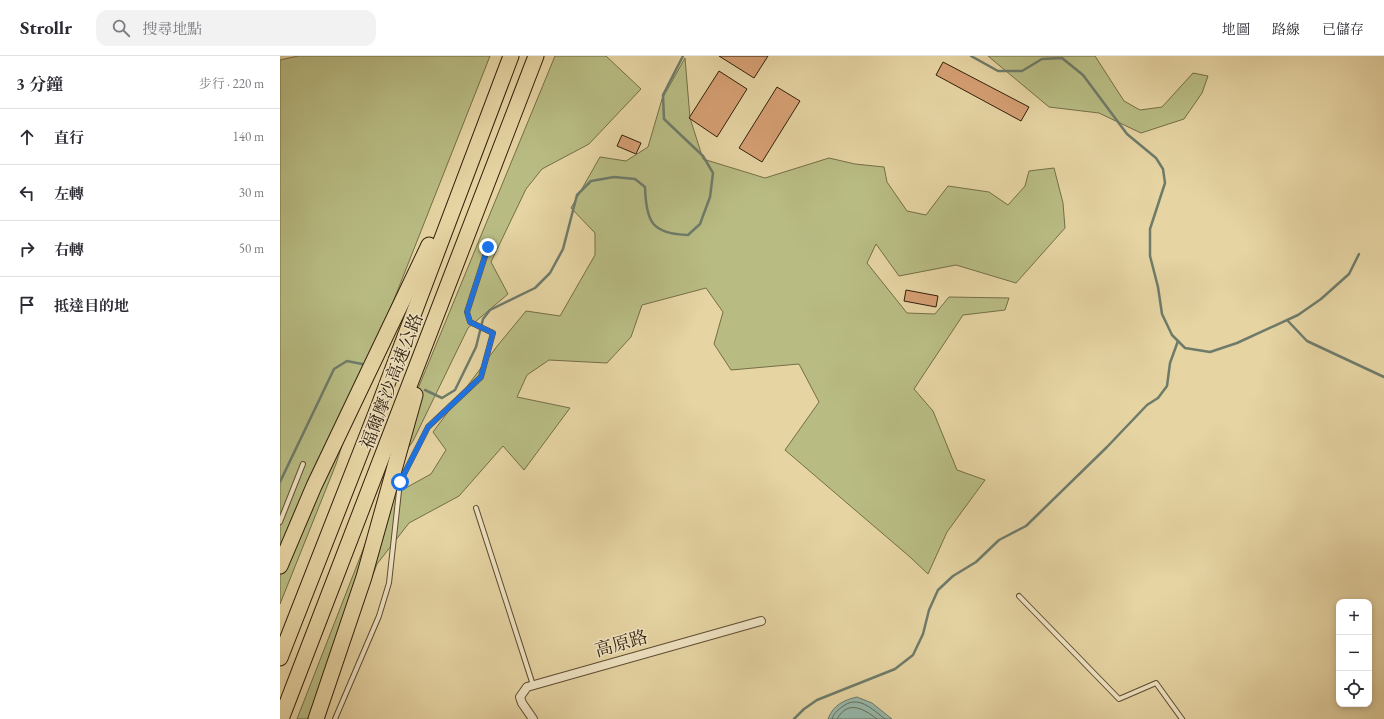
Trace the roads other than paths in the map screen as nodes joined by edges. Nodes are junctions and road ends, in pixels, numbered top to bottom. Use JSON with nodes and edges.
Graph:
{"nodes":[{"id":1,"x":511,"y":56,"type":"edge"},
{"id":2,"x":536,"y":56,"type":"edge"},
{"id":3,"x":473,"y":152,"type":"junction"},
{"id":4,"x":488,"y":247,"type":"dead end"},
{"id":5,"x":441,"y":304,"type":"junction"},
{"id":6,"x":303,"y":464,"type":"dead end"},
{"id":7,"x":476,"y":508,"type":"dead end"},
{"id":8,"x":280,"y":522,"type":"edge"},
{"id":9,"x":280,"y":566,"type":"edge"},
{"id":10,"x":1019,"y":596,"type":"dead end"},
{"id":11,"x":761,"y":621,"type":"dead end"},
{"id":12,"x":280,"y":658,"type":"edge"},
{"id":13,"x":533,"y":685,"type":"junction"},
{"id":14,"x":281,"y":719,"type":"edge"},
{"id":15,"x":316,"y":719,"type":"edge"},
{"id":16,"x":335,"y":719,"type":"edge"},
{"id":17,"x":533,"y":719,"type":"edge"},
{"id":18,"x":1182,"y":719,"type":"edge"}],
"edges":[{"from":1,"to":3,"type":"highway","name":"福爾摩沙高速公路"},
{"from":2,"to":5,"type":"highway","name":"福爾摩沙高速公路"},
{"from":3,"to":9,"type":"highway"},
{"from":3,"to":12,"type":"highway","name":"福爾摩沙高速公路"},
{"from":4,"to":16,"type":"lane"},
{"from":5,"to":14,"type":"highway","name":"福爾摩沙高速公路"},
{"from":5,"to":15,"type":"highway"},
{"from":6,"to":8,"type":"lane"},
{"from":7,"to":13,"type":"lane"},
{"from":10,"to":18,"type":"lane"},
{"from":11,"to":13,"type":"street","name":"高原路"},
{"from":13,"to":17,"type":"street"}]}
